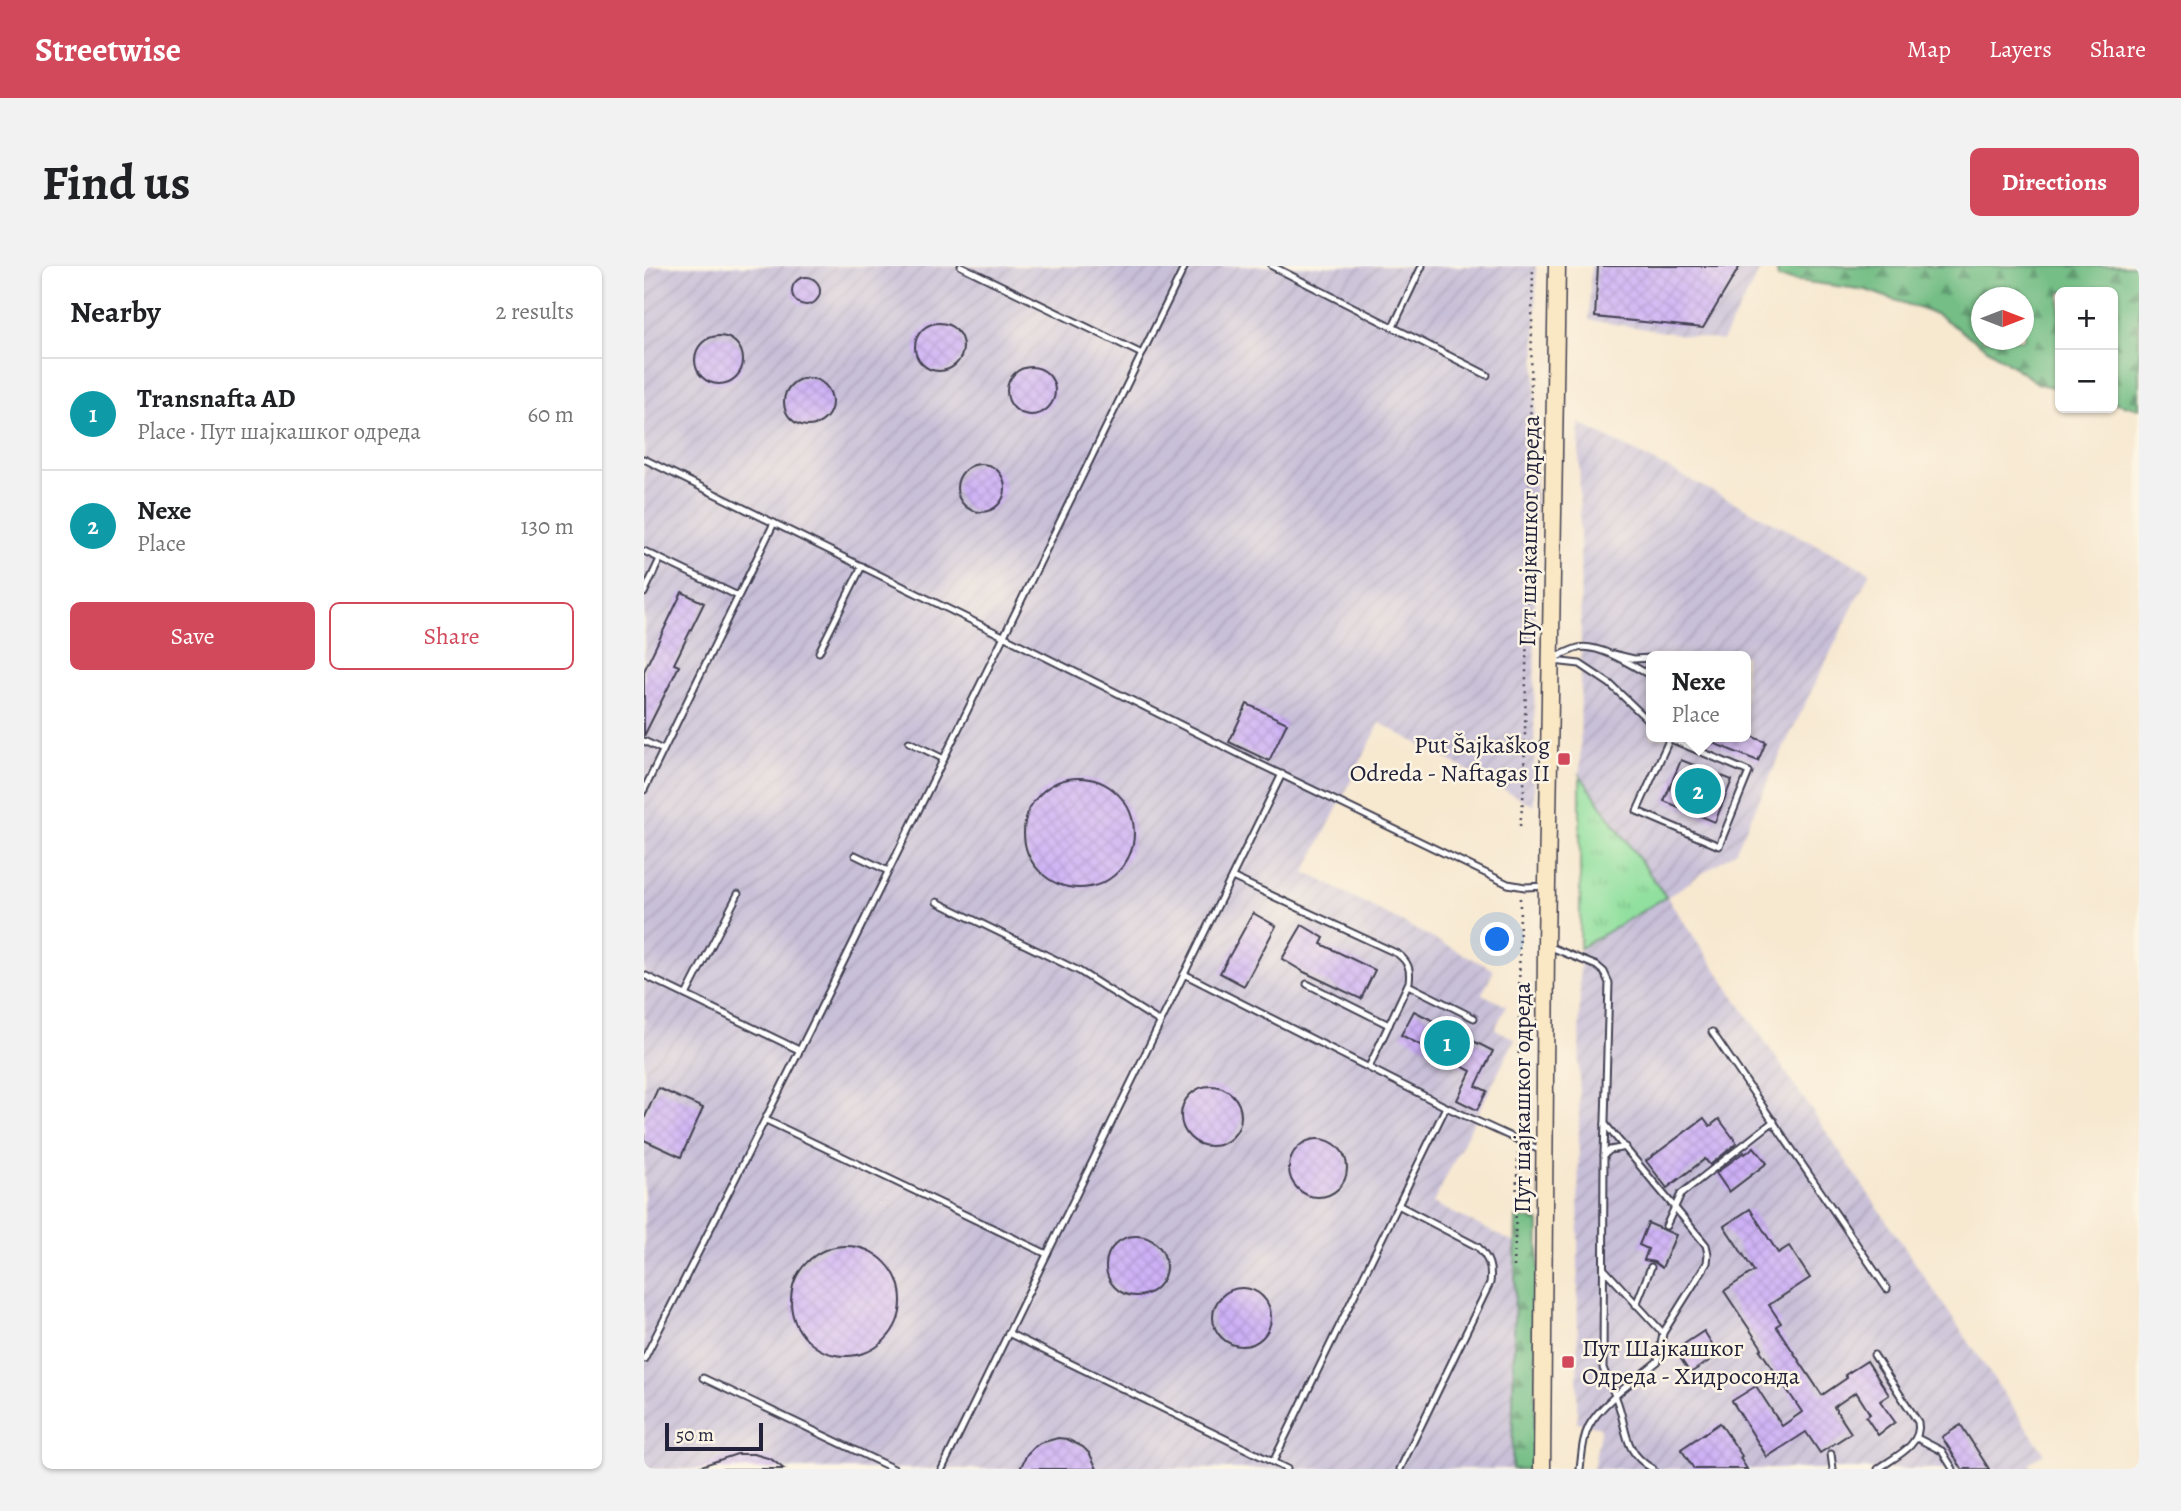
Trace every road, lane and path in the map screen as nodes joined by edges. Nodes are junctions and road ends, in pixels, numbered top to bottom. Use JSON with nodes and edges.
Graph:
{"nodes":[{"id":1,"x":961,"y":266,"type":"edge"},
{"id":2,"x":1185,"y":266,"type":"edge"},
{"id":3,"x":1272,"y":266,"type":"edge"},
{"id":4,"x":1422,"y":266,"type":"edge"},
{"id":5,"x":1533,"y":266,"type":"edge"},
{"id":6,"x":1557,"y":266,"type":"edge"},
{"id":7,"x":1393,"y":327,"type":"junction"},
{"id":8,"x":1142,"y":354,"type":"junction"},
{"id":9,"x":1487,"y":375,"type":"dead end"},
{"id":10,"x":644,"y":459,"type":"edge"},
{"id":11,"x":774,"y":523,"type":"junction"},
{"id":12,"x":644,"y":551,"type":"edge"},
{"id":13,"x":660,"y":559,"type":"junction"},
{"id":14,"x":862,"y":566,"type":"junction"},
{"id":15,"x":644,"y":593,"type":"edge"},
{"id":16,"x":738,"y":596,"type":"junction"},
{"id":17,"x":1005,"y":637,"type":"junction"},
{"id":18,"x":1602,"y":651,"type":"junction"},
{"id":19,"x":819,"y":652,"type":"dead end"},
{"id":20,"x":1646,"y":658,"type":"edge"},
{"id":21,"x":1550,"y":661,"type":"junction"},
{"id":22,"x":1646,"y":673,"type":"edge"},
{"id":23,"x":1646,"y":718,"type":"edge"},
{"id":24,"x":644,"y":741,"type":"edge"},
{"id":25,"x":909,"y":742,"type":"dead end"},
{"id":26,"x":1665,"y":742,"type":"edge"},
{"id":27,"x":1677,"y":742,"type":"edge"},
{"id":28,"x":663,"y":750,"type":"junction"},
{"id":29,"x":944,"y":759,"type":"junction"},
{"id":30,"x":1282,"y":774,"type":"junction"},
{"id":31,"x":644,"y":790,"type":"edge"},
{"id":32,"x":1520,"y":826,"type":"dead end"},
{"id":33,"x":855,"y":855,"type":"dead end"},
{"id":34,"x":888,"y":871,"type":"junction"},
{"id":35,"x":1232,"y":877,"type":"junction"},
{"id":36,"x":1520,"y":886,"type":"junction"},
{"id":37,"x":1546,"y":886,"type":"junction"},
{"id":38,"x":738,"y":894,"type":"dead end"},
{"id":39,"x":937,"y":902,"type":"dead end"},
{"id":40,"x":1546,"y":945,"type":"junction"},
{"id":41,"x":1184,"y":974,"type":"junction"},
{"id":42,"x":644,"y":975,"type":"edge"},
{"id":43,"x":1307,"y":984,"type":"dead end"},
{"id":44,"x":1408,"y":985,"type":"junction"},
{"id":45,"x":686,"y":995,"type":"junction"},
{"id":46,"x":1474,"y":1018,"type":"dead end"},
{"id":47,"x":1160,"y":1022,"type":"junction"},
{"id":48,"x":1389,"y":1025,"type":"junction"},
{"id":49,"x":1712,"y":1032,"type":"dead end"},
{"id":50,"x":799,"y":1050,"type":"junction"},
{"id":51,"x":1369,"y":1067,"type":"junction"},
{"id":52,"x":1446,"y":1107,"type":"junction"},
{"id":53,"x":766,"y":1121,"type":"junction"},
{"id":54,"x":1774,"y":1121,"type":"junction"},
{"id":55,"x":1605,"y":1124,"type":"junction"},
{"id":56,"x":1518,"y":1140,"type":"junction"},
{"id":57,"x":1626,"y":1147,"type":"junction"},
{"id":58,"x":1545,"y":1152,"type":"junction"},
{"id":59,"x":1604,"y":1155,"type":"junction"},
{"id":60,"x":1398,"y":1205,"type":"junction"},
{"id":61,"x":1675,"y":1206,"type":"junction"},
{"id":62,"x":1667,"y":1226,"type":"dead end"},
{"id":63,"x":1047,"y":1254,"type":"junction"},
{"id":64,"x":1514,"y":1267,"type":"dead end"},
{"id":65,"x":1651,"y":1267,"type":"dead end"},
{"id":66,"x":1604,"y":1269,"type":"junction"},
{"id":67,"x":1886,"y":1289,"type":"dead end"},
{"id":68,"x":1636,"y":1305,"type":"junction"},
{"id":69,"x":1008,"y":1333,"type":"junction"},
{"id":70,"x":1662,"y":1333,"type":"junction"},
{"id":71,"x":1874,"y":1355,"type":"dead end"},
{"id":72,"x":644,"y":1359,"type":"edge"},
{"id":73,"x":703,"y":1378,"type":"dead end"},
{"id":74,"x":1616,"y":1397,"type":"junction"},
{"id":75,"x":1917,"y":1438,"type":"junction"},
{"id":76,"x":1831,"y":1454,"type":"dead end"},
{"id":77,"x":1273,"y":1462,"type":"junction"},
{"id":78,"x":894,"y":1469,"type":"edge"},
{"id":79,"x":942,"y":1469,"type":"edge"},
{"id":80,"x":1287,"y":1469,"type":"edge"},
{"id":81,"x":1400,"y":1469,"type":"edge"},
{"id":82,"x":1542,"y":1469,"type":"edge"},
{"id":83,"x":1580,"y":1469,"type":"edge"},
{"id":84,"x":1653,"y":1469,"type":"edge"},
{"id":85,"x":1833,"y":1469,"type":"edge"},
{"id":86,"x":1878,"y":1469,"type":"edge"},
{"id":87,"x":1953,"y":1469,"type":"edge"}],
"edges":[{"from":1,"to":8,"type":"lane"},
{"from":2,"to":8,"type":"lane"},
{"from":3,"to":7,"type":"lane"},
{"from":4,"to":7,"type":"lane"},
{"from":5,"to":32,"type":"path"},
{"from":6,"to":21,"type":"street","name":"Пут шајкашког одреда"},
{"from":7,"to":9,"type":"lane"},
{"from":8,"to":17,"type":"lane"},
{"from":10,"to":11,"type":"lane"},
{"from":11,"to":14,"type":"lane"},
{"from":11,"to":16,"type":"lane"},
{"from":12,"to":13,"type":"lane"},
{"from":13,"to":15,"type":"lane"},
{"from":13,"to":16,"type":"lane"},
{"from":14,"to":17,"type":"lane"},
{"from":14,"to":19,"type":"lane"},
{"from":16,"to":28,"type":"lane"},
{"from":17,"to":29,"type":"lane"},
{"from":17,"to":30,"type":"lane"},
{"from":18,"to":20,"type":"lane"},
{"from":18,"to":21,"type":"lane"},
{"from":18,"to":22,"type":"lane"},
{"from":21,"to":23,"type":"lane"},
{"from":21,"to":37,"type":"street","name":"Пут шајкашког одреда"},
{"from":24,"to":28,"type":"lane"},
{"from":25,"to":29,"type":"lane"},
{"from":26,"to":27,"type":"lane"},
{"from":28,"to":31,"type":"lane"},
{"from":29,"to":34,"type":"lane"},
{"from":30,"to":35,"type":"lane"},
{"from":30,"to":36,"type":"lane"},
{"from":33,"to":34,"type":"lane"},
{"from":34,"to":50,"type":"lane"},
{"from":35,"to":41,"type":"lane"},
{"from":35,"to":44,"type":"lane"},
{"from":36,"to":37,"type":"lane"},
{"from":36,"to":56,"type":"path"},
{"from":37,"to":40,"type":"street","name":"Пут шајкашког одреда"},
{"from":38,"to":45,"type":"lane"},
{"from":39,"to":47,"type":"lane"},
{"from":40,"to":55,"type":"lane"},
{"from":40,"to":58,"type":"street","name":"Пут шајкашког одреда"},
{"from":41,"to":47,"type":"lane"},
{"from":41,"to":51,"type":"lane"},
{"from":42,"to":45,"type":"lane"},
{"from":43,"to":48,"type":"lane"},
{"from":44,"to":46,"type":"lane"},
{"from":44,"to":48,"type":"lane"},
{"from":45,"to":50,"type":"lane"},
{"from":47,"to":63,"type":"lane"},
{"from":48,"to":51,"type":"lane"},
{"from":49,"to":54,"type":"lane"},
{"from":50,"to":53,"type":"lane"},
{"from":51,"to":52,"type":"lane"},
{"from":52,"to":56,"type":"lane"},
{"from":52,"to":60,"type":"lane"},
{"from":53,"to":63,"type":"lane"},
{"from":53,"to":72,"type":"lane"},
{"from":54,"to":61,"type":"lane"},
{"from":54,"to":67,"type":"lane"},
{"from":55,"to":57,"type":"lane"},
{"from":55,"to":59,"type":"lane"},
{"from":56,"to":58,"type":"lane"},
{"from":56,"to":64,"type":"path"},
{"from":57,"to":59,"type":"lane"},
{"from":57,"to":61,"type":"lane"},
{"from":58,"to":82,"type":"street","name":"Пут шајкашког одреда"},
{"from":59,"to":66,"type":"lane"},
{"from":60,"to":77,"type":"lane"},
{"from":60,"to":81,"type":"lane"},
{"from":61,"to":62,"type":"lane"},
{"from":61,"to":70,"type":"lane"},
{"from":63,"to":69,"type":"lane"},
{"from":65,"to":68,"type":"lane"},
{"from":66,"to":68,"type":"lane"},
{"from":66,"to":74,"type":"lane"},
{"from":68,"to":70,"type":"lane"},
{"from":69,"to":77,"type":"lane"},
{"from":69,"to":79,"type":"lane"},
{"from":70,"to":74,"type":"lane"},
{"from":71,"to":75,"type":"lane"},
{"from":73,"to":78,"type":"lane"},
{"from":74,"to":83,"type":"lane"},
{"from":74,"to":84,"type":"lane"},
{"from":75,"to":86,"type":"lane"},
{"from":75,"to":87,"type":"lane"},
{"from":76,"to":85,"type":"lane"},
{"from":77,"to":80,"type":"lane"}]}
